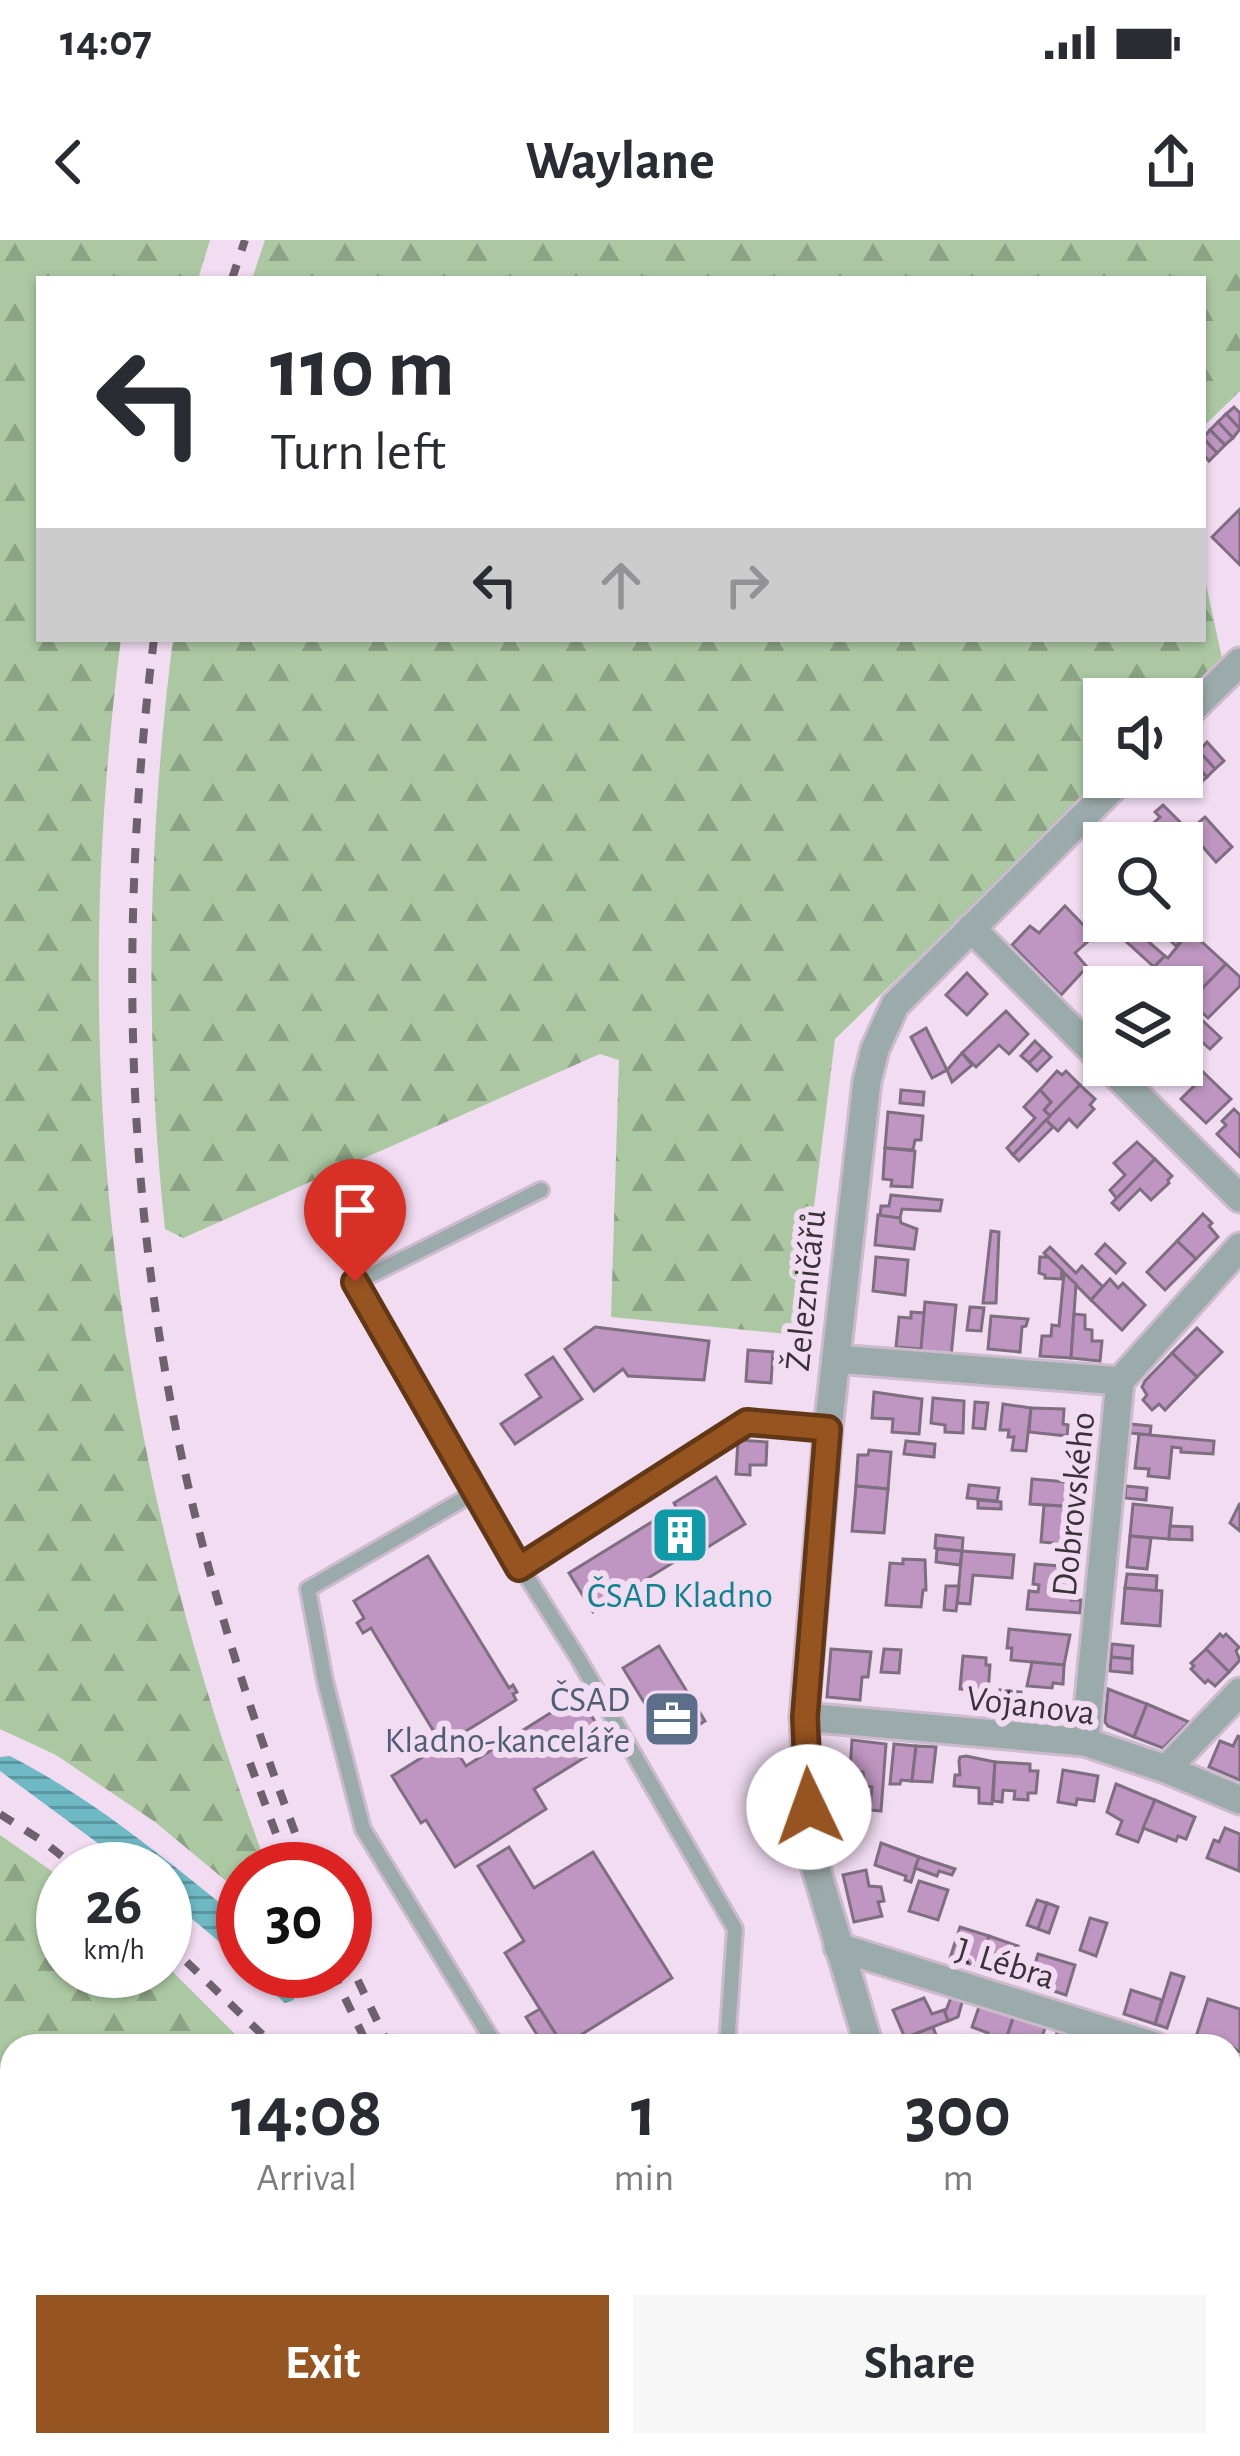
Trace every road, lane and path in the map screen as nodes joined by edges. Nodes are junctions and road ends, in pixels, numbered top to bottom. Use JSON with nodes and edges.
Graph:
{"nodes":[{"id":1,"x":1240,"y":662,"type":"edge"},
{"id":2,"x":1203,"y":698,"type":"edge"},
{"id":3,"x":1103,"y":798,"type":"edge"},
{"id":4,"x":971,"y":928,"type":"junction"},
{"id":5,"x":1083,"y":1040,"type":"edge"},
{"id":6,"x":1129,"y":1086,"type":"edge"},
{"id":7,"x":541,"y":1190,"type":"dead end"},
{"id":8,"x":1240,"y":1198,"type":"edge"},
{"id":9,"x":1240,"y":1247,"type":"edge"},
{"id":10,"x":836,"y":1359,"type":"junction"},
{"id":11,"x":1120,"y":1381,"type":"junction"},
{"id":12,"x":828,"y":1429,"type":"junction"},
{"id":13,"x":474,"y":1493,"type":"junction"},
{"id":14,"x":519,"y":1568,"type":"junction"},
{"id":15,"x":1240,"y":1692,"type":"edge"},
{"id":16,"x":805,"y":1717,"type":"junction"},
{"id":17,"x":1085,"y":1742,"type":"junction"},
{"id":18,"x":1166,"y":1769,"type":"junction"},
{"id":19,"x":1240,"y":1800,"type":"edge"},
{"id":20,"x":838,"y":1947,"type":"junction"},
{"id":21,"x":489,"y":2034,"type":"edge"},
{"id":22,"x":728,"y":2034,"type":"edge"},
{"id":23,"x":865,"y":2034,"type":"edge"},
{"id":24,"x":1116,"y":2034,"type":"edge"}],
"edges":[{"from":1,"to":2,"type":"street"},
{"from":3,"to":4,"type":"street","name":"Železničářů"},
{"from":4,"to":5,"type":"street"},
{"from":4,"to":10,"type":"street","name":"Železničářů"},
{"from":6,"to":8,"type":"street"},
{"from":7,"to":13,"type":"lane"},
{"from":9,"to":11,"type":"street","name":"Dobrovského"},
{"from":10,"to":11,"type":"street"},
{"from":10,"to":12,"type":"street","name":"Železničářů"},
{"from":11,"to":17,"type":"street","name":"Dobrovského"},
{"from":12,"to":14,"type":"lane"},
{"from":12,"to":16,"type":"street","name":"Železničářů"},
{"from":13,"to":14,"type":"lane"},
{"from":13,"to":21,"type":"lane"},
{"from":14,"to":22,"type":"lane"},
{"from":15,"to":18,"type":"street"},
{"from":16,"to":17,"type":"street","name":"Vojanova"},
{"from":16,"to":20,"type":"street","name":"Železničářů"},
{"from":17,"to":18,"type":"street","name":"Vojanova"},
{"from":18,"to":19,"type":"street","name":"Vojanova"},
{"from":20,"to":23,"type":"street","name":"Železničářů"},
{"from":20,"to":24,"type":"street","name":"J. Lébra"}]}
